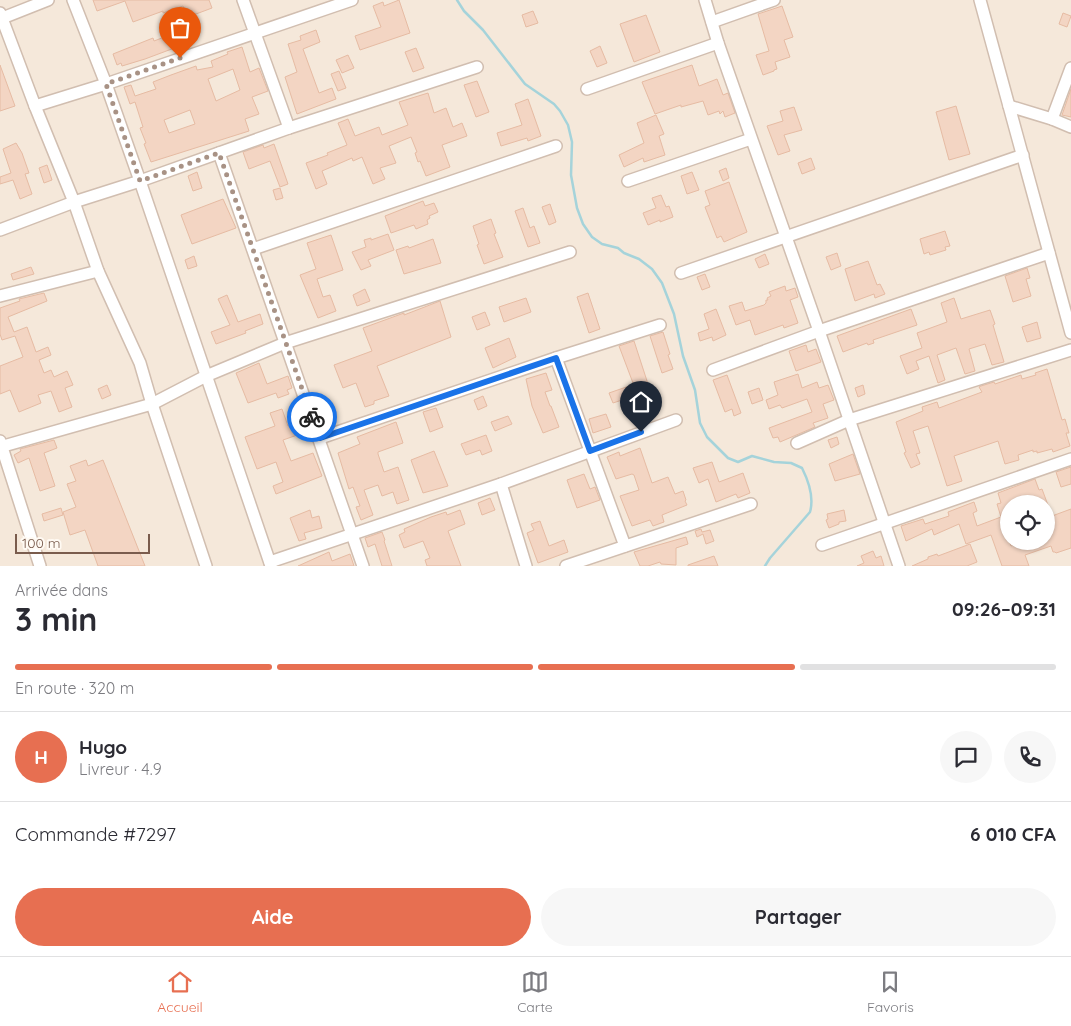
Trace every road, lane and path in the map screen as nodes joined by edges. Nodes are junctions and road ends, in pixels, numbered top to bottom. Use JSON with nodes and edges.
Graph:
{"nodes":[{"id":1,"x":48,"y":0,"type":"edge"},
{"id":2,"x":73,"y":0,"type":"edge"},
{"id":3,"x":243,"y":0,"type":"edge"},
{"id":4,"x":352,"y":0,"type":"edge"},
{"id":5,"x":705,"y":0,"type":"edge"},
{"id":6,"x":774,"y":0,"type":"edge"},
{"id":7,"x":980,"y":0,"type":"edge"},
{"id":8,"x":1,"y":17,"type":"edge"},
{"id":9,"x":712,"y":22,"type":"junction"},
{"id":10,"x":255,"y":32,"type":"junction"},
{"id":11,"x":718,"y":43,"type":"junction"},
{"id":12,"x":477,"y":66,"type":"dead end"},
{"id":13,"x":1071,"y":68,"type":"edge"},
{"id":14,"x":106,"y":84,"type":"junction"},
{"id":15,"x":587,"y":89,"type":"dead end"},
{"id":16,"x":35,"y":106,"type":"junction"},
{"id":17,"x":1009,"y":106,"type":"junction"},
{"id":18,"x":1052,"y":119,"type":"junction"},
{"id":19,"x":1071,"y":127,"type":"edge"},
{"id":20,"x":289,"y":128,"type":"junction"},
{"id":21,"x":751,"y":140,"type":"junction"},
{"id":22,"x":556,"y":146,"type":"dead end"},
{"id":23,"x":219,"y":153,"type":"junction"},
{"id":24,"x":1023,"y":155,"type":"junction"},
{"id":25,"x":140,"y":181,"type":"junction"},
{"id":26,"x":628,"y":181,"type":"dead end"},
{"id":27,"x":74,"y":202,"type":"junction"},
{"id":28,"x":0,"y":230,"type":"edge"},
{"id":29,"x":786,"y":237,"type":"junction"},
{"id":30,"x":253,"y":249,"type":"junction"},
{"id":31,"x":570,"y":252,"type":"dead end"},
{"id":32,"x":1049,"y":253,"type":"junction"},
{"id":33,"x":98,"y":271,"type":"junction"},
{"id":34,"x":681,"y":273,"type":"dead end"},
{"id":35,"x":0,"y":296,"type":"edge"},
{"id":36,"x":660,"y":325,"type":"dead end"},
{"id":37,"x":819,"y":331,"type":"junction"},
{"id":38,"x":1071,"y":332,"type":"edge"},
{"id":39,"x":285,"y":343,"type":"junction"},
{"id":40,"x":1071,"y":350,"type":"edge"},
{"id":41,"x":556,"y":358,"type":"junction"},
{"id":42,"x":713,"y":370,"type":"dead end"},
{"id":43,"x":206,"y":376,"type":"junction"},
{"id":44,"x":152,"y":404,"type":"junction"},
{"id":45,"x":676,"y":420,"type":"dead end"},
{"id":46,"x":849,"y":420,"type":"junction"},
{"id":47,"x":320,"y":438,"type":"junction"},
{"id":48,"x":797,"y":443,"type":"dead end"},
{"id":49,"x":1,"y":445,"type":"edge"},
{"id":50,"x":590,"y":451,"type":"junction"},
{"id":51,"x":1071,"y":459,"type":"edge"},
{"id":52,"x":501,"y":484,"type":"junction"},
{"id":53,"x":751,"y":504,"type":"dead end"},
{"id":54,"x":885,"y":523,"type":"junction"},
{"id":55,"x":352,"y":534,"type":"junction"},
{"id":56,"x":624,"y":546,"type":"junction"},
{"id":57,"x":822,"y":546,"type":"dead end"},
{"id":58,"x":270,"y":564,"type":"edge"},
{"id":59,"x":40,"y":566,"type":"edge"},
{"id":60,"x":206,"y":566,"type":"edge"},
{"id":61,"x":363,"y":566,"type":"edge"},
{"id":62,"x":526,"y":566,"type":"edge"},
{"id":63,"x":566,"y":566,"type":"edge"},
{"id":64,"x":899,"y":566,"type":"edge"}],
"edges":[{"from":1,"to":8,"type":"street"},
{"from":2,"to":14,"type":"street"},
{"from":3,"to":10,"type":"street"},
{"from":4,"to":10,"type":"street"},
{"from":5,"to":9,"type":"street"},
{"from":6,"to":9,"type":"street"},
{"from":7,"to":17,"type":"street"},
{"from":8,"to":16,"type":"street"},
{"from":9,"to":11,"type":"street"},
{"from":10,"to":14,"type":"street"},
{"from":10,"to":20,"type":"street"},
{"from":11,"to":15,"type":"street"},
{"from":11,"to":21,"type":"street"},
{"from":12,"to":20,"type":"street"},
{"from":13,"to":18,"type":"street"},
{"from":14,"to":16,"type":"street"},
{"from":14,"to":25,"type":"street"},
{"from":16,"to":27,"type":"street"},
{"from":17,"to":18,"type":"street"},
{"from":17,"to":24,"type":"street"},
{"from":18,"to":19,"type":"street"},
{"from":20,"to":23,"type":"street"},
{"from":21,"to":26,"type":"street"},
{"from":21,"to":29,"type":"street"},
{"from":22,"to":30,"type":"street"},
{"from":23,"to":25,"type":"street"},
{"from":23,"to":30,"type":"street"},
{"from":24,"to":29,"type":"street"},
{"from":24,"to":32,"type":"street"},
{"from":25,"to":27,"type":"street"},
{"from":25,"to":43,"type":"street"},
{"from":27,"to":28,"type":"street"},
{"from":27,"to":33,"type":"street"},
{"from":29,"to":34,"type":"street"},
{"from":29,"to":37,"type":"street"},
{"from":30,"to":39,"type":"street"},
{"from":31,"to":39,"type":"street"},
{"from":32,"to":37,"type":"street"},
{"from":32,"to":38,"type":"street"},
{"from":33,"to":35,"type":"street"},
{"from":33,"to":44,"type":"street"},
{"from":36,"to":41,"type":"street"},
{"from":37,"to":42,"type":"street"},
{"from":37,"to":46,"type":"street"},
{"from":39,"to":43,"type":"street"},
{"from":39,"to":47,"type":"street"},
{"from":40,"to":46,"type":"street"},
{"from":41,"to":47,"type":"street"},
{"from":41,"to":50,"type":"street"},
{"from":43,"to":44,"type":"street"},
{"from":43,"to":58,"type":"street"},
{"from":44,"to":49,"type":"street"},
{"from":44,"to":60,"type":"street"},
{"from":45,"to":50,"type":"street"},
{"from":46,"to":48,"type":"street"},
{"from":46,"to":54,"type":"street"},
{"from":47,"to":55,"type":"street"},
{"from":49,"to":59,"type":"street"},
{"from":50,"to":52,"type":"street"},
{"from":50,"to":56,"type":"street"},
{"from":51,"to":54,"type":"street"},
{"from":52,"to":55,"type":"street"},
{"from":52,"to":62,"type":"street"},
{"from":53,"to":56,"type":"street"},
{"from":54,"to":57,"type":"street"},
{"from":54,"to":64,"type":"street"},
{"from":55,"to":58,"type":"street"},
{"from":55,"to":61,"type":"street"},
{"from":56,"to":63,"type":"street"}]}
